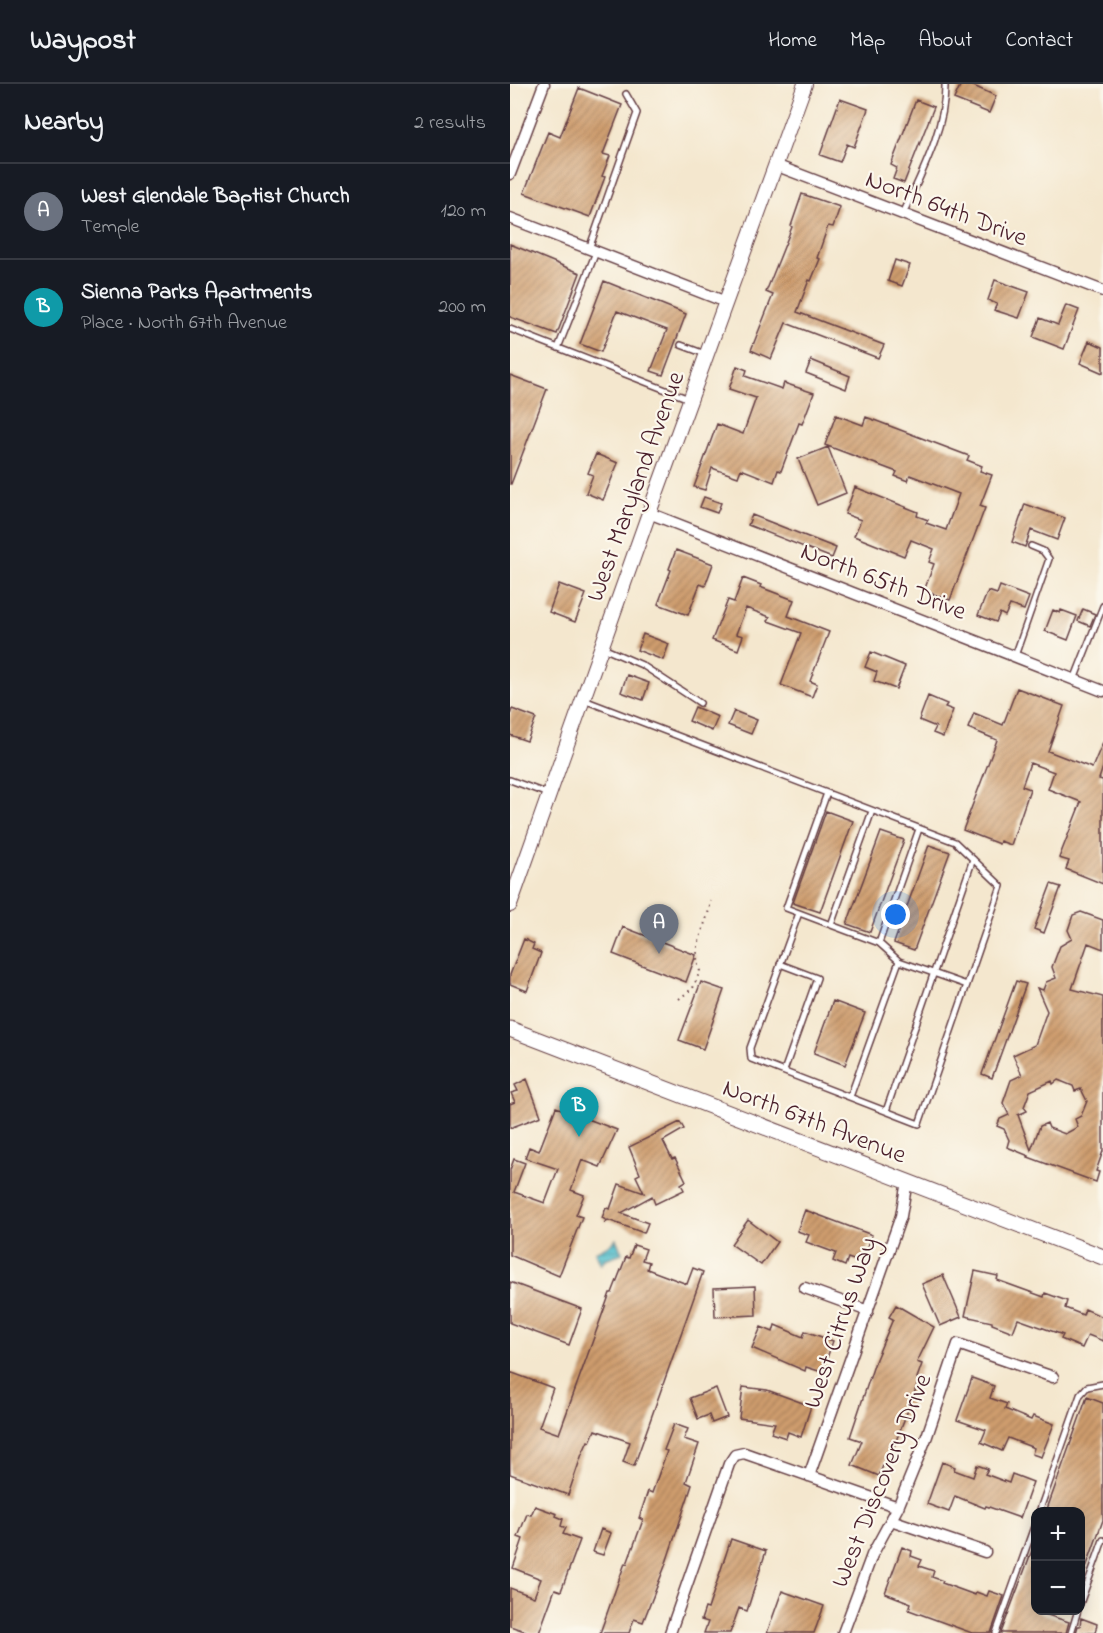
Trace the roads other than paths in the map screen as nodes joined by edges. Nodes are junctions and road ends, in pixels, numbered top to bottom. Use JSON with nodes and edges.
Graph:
{"nodes":[{"id":1,"x":544,"y":84,"type":"edge"},
{"id":2,"x":805,"y":84,"type":"edge"},
{"id":3,"x":945,"y":84,"type":"edge"},
{"id":4,"x":626,"y":94,"type":"dead end"},
{"id":5,"x":775,"y":165,"type":"junction"},
{"id":6,"x":510,"y":174,"type":"edge"},
{"id":7,"x":903,"y":214,"type":"junction"},
{"id":8,"x":510,"y":218,"type":"edge"},
{"id":9,"x":593,"y":251,"type":"junction"},
{"id":10,"x":1103,"y":291,"type":"edge"},
{"id":11,"x":726,"y":302,"type":"junction"},
{"id":12,"x":510,"y":329,"type":"edge"},
{"id":13,"x":681,"y":345,"type":"dead end"},
{"id":14,"x":558,"y":348,"type":"junction"},
{"id":15,"x":707,"y":355,"type":"junction"},
{"id":16,"x":690,"y":399,"type":"junction"},
{"id":17,"x":649,"y":513,"type":"junction"},
{"id":18,"x":1031,"y":546,"type":"dead end"},
{"id":19,"x":1103,"y":606,"type":"edge"},
{"id":20,"x":601,"y":648,"type":"junction"},
{"id":21,"x":1015,"y":656,"type":"junction"},
{"id":22,"x":1074,"y":680,"type":"junction"},
{"id":23,"x":1103,"y":691,"type":"edge"},
{"id":24,"x":583,"y":700,"type":"junction"},
{"id":25,"x":700,"y":703,"type":"dead end"},
{"id":26,"x":510,"y":780,"type":"edge"},
{"id":27,"x":827,"y":793,"type":"junction"},
{"id":28,"x":549,"y":795,"type":"junction"},
{"id":29,"x":872,"y":811,"type":"junction"},
{"id":30,"x":919,"y":829,"type":"junction"},
{"id":31,"x":973,"y":859,"type":"junction"},
{"id":32,"x":510,"y":905,"type":"edge"},
{"id":33,"x":799,"y":913,"type":"junction"},
{"id":34,"x":831,"y":925,"type":"junction"},
{"id":35,"x":879,"y":943,"type":"junction"},
{"id":36,"x":899,"y":961,"type":"junction"},
{"id":37,"x":780,"y":964,"type":"junction"},
{"id":38,"x":933,"y":973,"type":"junction"},
{"id":39,"x":967,"y":985,"type":"junction"},
{"id":40,"x":510,"y":1029,"type":"edge"},
{"id":41,"x":784,"y":1071,"type":"junction"},
{"id":42,"x":850,"y":1097,"type":"junction"},
{"id":43,"x":886,"y":1111,"type":"junction"},
{"id":44,"x":907,"y":1181,"type":"junction"},
{"id":45,"x":1103,"y":1257,"type":"edge"},
{"id":46,"x":805,"y":1288,"type":"dead end"},
{"id":47,"x":868,"y":1311,"type":"junction"},
{"id":48,"x":1053,"y":1377,"type":"dead end"},
{"id":49,"x":1103,"y":1384,"type":"edge"},
{"id":50,"x":809,"y":1476,"type":"junction"},
{"id":51,"x":898,"y":1507,"type":"junction"},
{"id":52,"x":1041,"y":1507,"type":"edge"},
{"id":53,"x":891,"y":1520,"type":"junction"},
{"id":54,"x":1031,"y":1532,"type":"edge"},
{"id":55,"x":1103,"y":1540,"type":"edge"},
{"id":56,"x":985,"y":1552,"type":"dead end"},
{"id":57,"x":1085,"y":1590,"type":"edge"},
{"id":58,"x":1077,"y":1615,"type":"edge"},
{"id":59,"x":670,"y":1633,"type":"edge"},
{"id":60,"x":843,"y":1633,"type":"edge"},
{"id":61,"x":996,"y":1633,"type":"edge"},
{"id":62,"x":1071,"y":1633,"type":"edge"}],
"edges":[{"from":1,"to":6,"type":"street"},
{"from":2,"to":5,"type":"street","name":"West Maryland Avenue"},
{"from":3,"to":7,"type":"lane"},
{"from":4,"to":9,"type":"lane"},
{"from":5,"to":7,"type":"street","name":"North 64th Drive"},
{"from":5,"to":11,"type":"street","name":"West Maryland Avenue"},
{"from":7,"to":10,"type":"street","name":"North 64th Drive"},
{"from":8,"to":9,"type":"street"},
{"from":9,"to":11,"type":"street"},
{"from":9,"to":14,"type":"lane"},
{"from":11,"to":15,"type":"street","name":"West Maryland Avenue"},
{"from":12,"to":14,"type":"lane"},
{"from":13,"to":15,"type":"lane"},
{"from":14,"to":16,"type":"lane"},
{"from":15,"to":16,"type":"street","name":"West Maryland Avenue"},
{"from":16,"to":17,"type":"street","name":"West Maryland Avenue"},
{"from":17,"to":20,"type":"street","name":"West Maryland Avenue"},
{"from":17,"to":21,"type":"street","name":"North 65th Drive"},
{"from":18,"to":21,"type":"lane"},
{"from":19,"to":22,"type":"lane"},
{"from":20,"to":24,"type":"street","name":"West Maryland Avenue"},
{"from":20,"to":25,"type":"lane"},
{"from":21,"to":22,"type":"street","name":"North 65th Drive"},
{"from":22,"to":23,"type":"street","name":"North 65th Drive"},
{"from":24,"to":27,"type":"lane"},
{"from":24,"to":28,"type":"street","name":"West Maryland Avenue"},
{"from":26,"to":28,"type":"lane"},
{"from":27,"to":29,"type":"lane"},
{"from":27,"to":33,"type":"lane"},
{"from":28,"to":32,"type":"street","name":"West Maryland Avenue"},
{"from":29,"to":30,"type":"lane"},
{"from":29,"to":34,"type":"lane"},
{"from":30,"to":31,"type":"lane"},
{"from":30,"to":35,"type":"lane"},
{"from":31,"to":38,"type":"lane"},
{"from":31,"to":39,"type":"lane"},
{"from":33,"to":34,"type":"lane"},
{"from":33,"to":37,"type":"lane"},
{"from":34,"to":35,"type":"lane"},
{"from":35,"to":36,"type":"lane"},
{"from":36,"to":38,"type":"lane"},
{"from":36,"to":42,"type":"lane"},
{"from":37,"to":41,"type":"lane"},
{"from":37,"to":41,"type":"lane"},
{"from":38,"to":39,"type":"lane"},
{"from":38,"to":43,"type":"lane"},
{"from":39,"to":43,"type":"lane"},
{"from":40,"to":44,"type":"main road","name":"North 67th Avenue"},
{"from":41,"to":42,"type":"lane"},
{"from":42,"to":43,"type":"lane"},
{"from":44,"to":45,"type":"main road","name":"North 67th Avenue"},
{"from":44,"to":47,"type":"street","name":"West Citrus Way"},
{"from":46,"to":47,"type":"street"},
{"from":47,"to":50,"type":"street","name":"West Citrus Way"},
{"from":48,"to":51,"type":"street","name":"West Discovery Drive"},
{"from":49,"to":52,"type":"lane"},
{"from":50,"to":51,"type":"street"},
{"from":50,"to":59,"type":"street"},
{"from":51,"to":53,"type":"street","name":"West Discovery Drive"},
{"from":53,"to":56,"type":"street"},
{"from":53,"to":60,"type":"street","name":"West Discovery Drive"},
{"from":54,"to":61,"type":"lane"},
{"from":55,"to":57,"type":"lane"},
{"from":58,"to":62,"type":"lane"}]}
